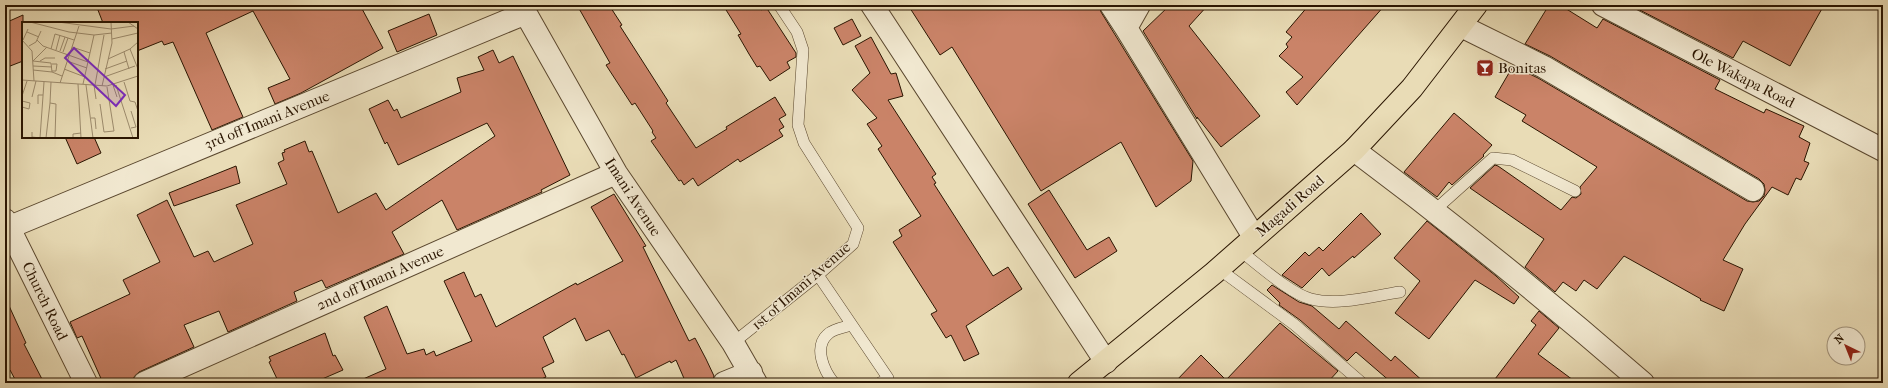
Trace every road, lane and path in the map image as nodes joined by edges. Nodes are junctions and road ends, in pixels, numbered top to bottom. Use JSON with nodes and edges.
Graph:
{"nodes":[{"id":1,"x":779,"y":5,"type":"edge"},
{"id":2,"x":872,"y":5,"type":"edge"},
{"id":3,"x":1111,"y":5,"type":"edge"},
{"id":4,"x":1139,"y":5,"type":"edge"},
{"id":5,"x":1476,"y":5,"type":"edge"},
{"id":6,"x":1603,"y":5,"type":"edge"},
{"id":7,"x":523,"y":9,"type":"edge"},
{"id":8,"x":1461,"y":26,"type":"junction"},
{"id":9,"x":1126,"y":28,"type":"junction"},
{"id":10,"x":1354,"y":150,"type":"junction"},
{"id":11,"x":1883,"y":150,"type":"edge"},
{"id":12,"x":616,"y":173,"type":"junction"},
{"id":13,"x":1753,"y":190,"type":"dead end"},
{"id":14,"x":1575,"y":191,"type":"dead end"},
{"id":15,"x":1435,"y":210,"type":"junction"},
{"id":16,"x":6,"y":225,"type":"edge"},
{"id":17,"x":1247,"y":244,"type":"junction"},
{"id":18,"x":1219,"y":269,"type":"junction"},
{"id":19,"x":818,"y":275,"type":"junction"},
{"id":20,"x":1400,"y":292,"type":"dead end"},
{"id":21,"x":852,"y":325,"type":"junction"},
{"id":22,"x":733,"y":343,"type":"junction"},
{"id":23,"x":1106,"y":362,"type":"junction"},
{"id":24,"x":753,"y":377,"type":"edge"},
{"id":25,"x":86,"y":383,"type":"edge"},
{"id":26,"x":144,"y":383,"type":"edge"},
{"id":27,"x":724,"y":383,"type":"edge"},
{"id":28,"x":834,"y":383,"type":"edge"},
{"id":29,"x":880,"y":383,"type":"edge"},
{"id":30,"x":1079,"y":383,"type":"edge"},
{"id":31,"x":1362,"y":383,"type":"edge"},
{"id":32,"x":1644,"y":383,"type":"edge"}],
"edges":[{"from":1,"to":19,"type":"lane","name":"1st of Imani Avenue"},
{"from":2,"to":23,"type":"street"},
{"from":3,"to":9,"type":"street"},
{"from":4,"to":9,"type":"street"},
{"from":5,"to":8,"type":"highway","name":"Magadi Road"},
{"from":6,"to":11,"type":"street","name":"Ole Wakapa Road"},
{"from":7,"to":12,"type":"street","name":"Imani Avenue"},
{"from":7,"to":16,"type":"street","name":"3rd off Imani Avenue"},
{"from":8,"to":10,"type":"highway","name":"Magadi Road"},
{"from":8,"to":13,"type":"street"},
{"from":9,"to":17,"type":"street"},
{"from":10,"to":15,"type":"street"},
{"from":10,"to":17,"type":"highway","name":"Magadi Road"},
{"from":12,"to":22,"type":"street","name":"Imani Avenue"},
{"from":12,"to":26,"type":"street","name":"2nd off Imani Avenue"},
{"from":14,"to":15,"type":"lane"},
{"from":15,"to":32,"type":"street"},
{"from":16,"to":25,"type":"street","name":"Church Road"},
{"from":17,"to":18,"type":"highway","name":"Magadi Road"},
{"from":17,"to":20,"type":"lane"},
{"from":18,"to":23,"type":"highway","name":"Magadi Road"},
{"from":18,"to":31,"type":"lane"},
{"from":19,"to":21,"type":"lane"},
{"from":19,"to":22,"type":"lane","name":"1st of Imani Avenue"},
{"from":21,"to":28,"type":"lane"},
{"from":21,"to":29,"type":"lane"},
{"from":22,"to":24,"type":"street","name":"Imani Avenue"},
{"from":23,"to":30,"type":"highway","name":"Magadi Road"},
{"from":24,"to":27,"type":"street"}]}
